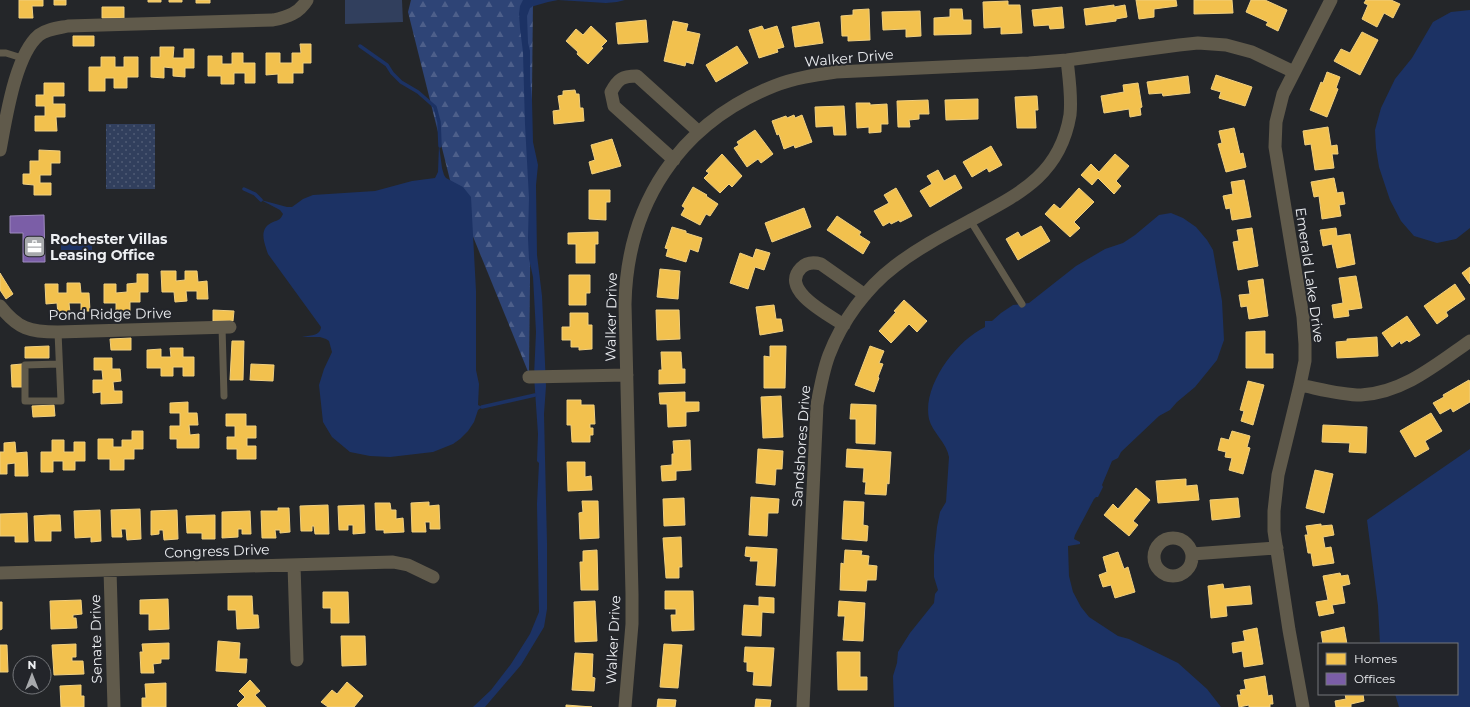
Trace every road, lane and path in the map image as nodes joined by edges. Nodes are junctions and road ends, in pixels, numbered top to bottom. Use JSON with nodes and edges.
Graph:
{"nodes":[{"id":1,"x":307,"y":0,"type":"edge"},
{"id":2,"x":1331,"y":0,"type":"edge"},
{"id":3,"x":0,"y":53,"type":"edge"},
{"id":4,"x":22,"y":58,"type":"junction"},
{"id":5,"x":1067,"y":60,"type":"junction"},
{"id":6,"x":1294,"y":72,"type":"junction"},
{"id":7,"x":699,"y":132,"type":"junction"},
{"id":8,"x":0,"y":150,"type":"edge"},
{"id":9,"x":674,"y":160,"type":"junction"},
{"id":10,"x":970,"y":220,"type":"junction"},
{"id":11,"x":864,"y":295,"type":"junction"},
{"id":12,"x":1022,"y":304,"type":"dead end"},
{"id":13,"x":0,"y":306,"type":"edge"},
{"id":14,"x":844,"y":324,"type":"junction"},
{"id":15,"x":226,"y":327,"type":"joint"},
{"id":16,"x":58,"y":332,"type":"junction"},
{"id":17,"x":1470,"y":341,"type":"edge"},
{"id":18,"x":59,"y":364,"type":"junction"},
{"id":19,"x":626,"y":375,"type":"junction"},
{"id":20,"x":529,"y":378,"type":"dead end"},
{"id":21,"x":1300,"y":385,"type":"junction"},
{"id":22,"x":224,"y":396,"type":"dead end"},
{"id":23,"x":1277,"y":548,"type":"junction"},
{"id":24,"x":1192,"y":554,"type":"dead end"},
{"id":25,"x":294,"y":565,"type":"junction"},
{"id":26,"x":110,"y":570,"type":"junction"},
{"id":27,"x":0,"y":573,"type":"edge"},
{"id":28,"x":433,"y":577,"type":"dead end"},
{"id":29,"x":297,"y":660,"type":"dead end"},
{"id":30,"x":114,"y":707,"type":"edge"},
{"id":31,"x":625,"y":707,"type":"edge"},
{"id":32,"x":803,"y":707,"type":"edge"},
{"id":33,"x":1303,"y":707,"type":"edge"}],
"edges":[{"from":1,"to":4,"type":"street"},
{"from":2,"to":6,"type":"street","name":"Emerald Lake Drive"},
{"from":3,"to":4,"type":"lane"},
{"from":4,"to":8,"type":"street"},
{"from":5,"to":6,"type":"street","name":"Walker Drive"},
{"from":5,"to":7,"type":"street","name":"Walker Drive"},
{"from":5,"to":10,"type":"street","name":"Sandshores Drive"},
{"from":6,"to":21,"type":"street","name":"Emerald Lake Drive"},
{"from":7,"to":9,"type":"street","name":"Walker Drive"},
{"from":7,"to":9,"type":"street"},
{"from":9,"to":19,"type":"street","name":"Walker Drive"},
{"from":10,"to":11,"type":"street","name":"Sandshores Drive"},
{"from":10,"to":12,"type":"lane"},
{"from":11,"to":14,"type":"street","name":"Sandshores Drive"},
{"from":11,"to":14,"type":"street"},
{"from":13,"to":16,"type":"street","name":"Pond Ridge Drive"},
{"from":14,"to":32,"type":"street","name":"Sandshores Drive"},
{"from":15,"to":16,"type":"street","name":"Pond Ridge Drive"},
{"from":15,"to":22,"type":"lane"},
{"from":16,"to":18,"type":"lane"},
{"from":17,"to":21,"type":"street"},
{"from":18,"to":18,"type":"lane"},
{"from":19,"to":20,"type":"street"},
{"from":19,"to":31,"type":"street","name":"Walker Drive"},
{"from":21,"to":23,"type":"street","name":"Emerald Lake Drive"},
{"from":23,"to":24,"type":"street"},
{"from":23,"to":33,"type":"street","name":"Emerald Lake Drive"},
{"from":25,"to":26,"type":"street","name":"Congress Drive"},
{"from":25,"to":28,"type":"street","name":"Congress Drive"},
{"from":25,"to":29,"type":"street"},
{"from":26,"to":27,"type":"street","name":"Congress Drive"},
{"from":26,"to":30,"type":"street","name":"Senate Drive"}]}
